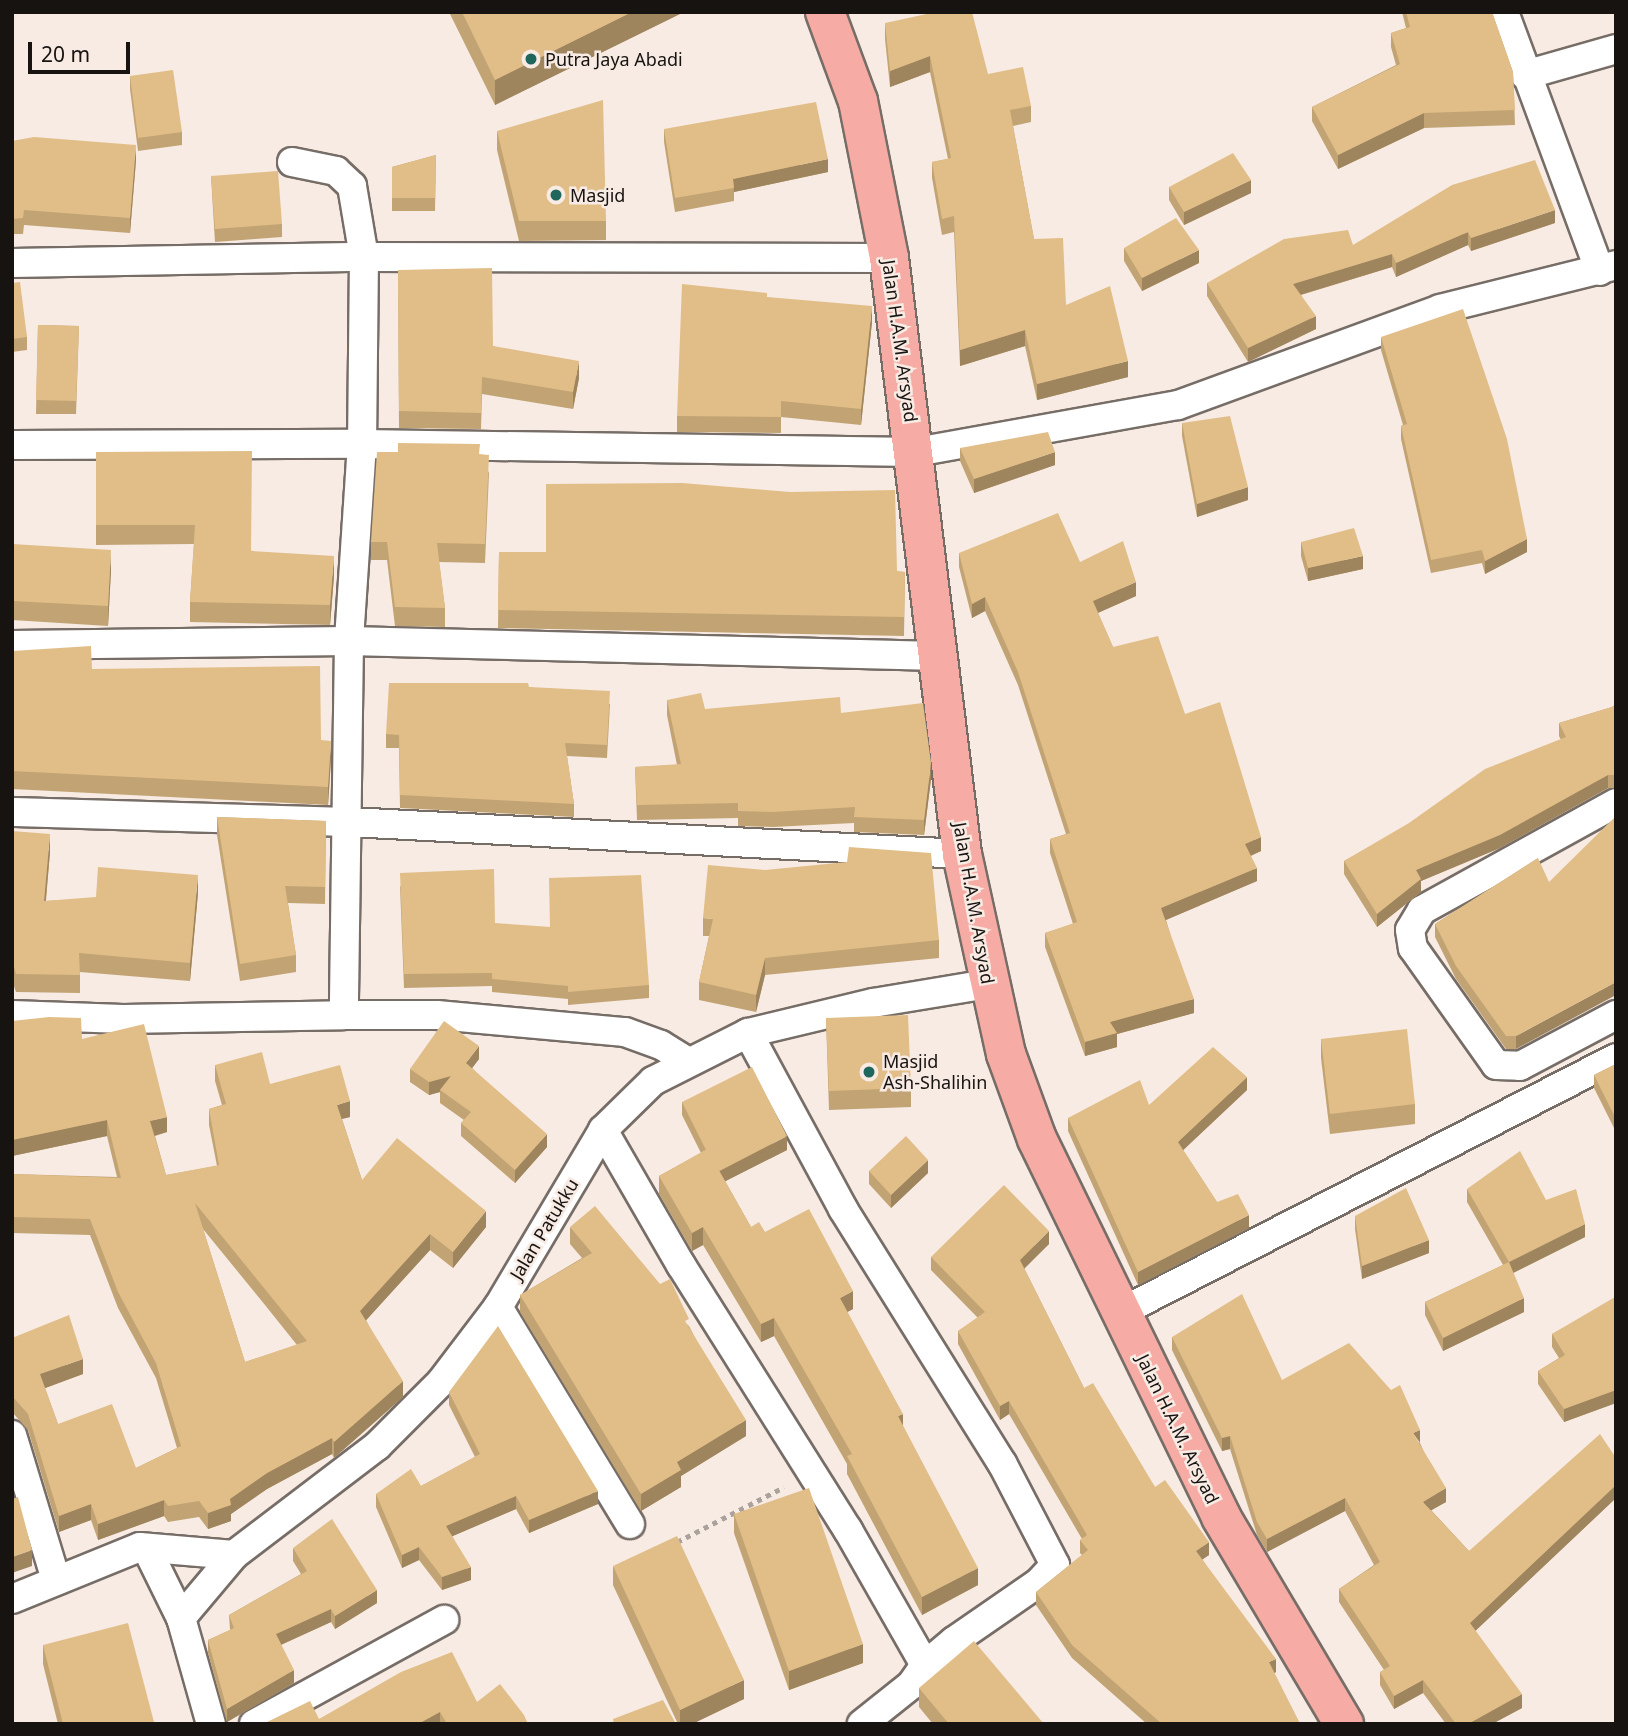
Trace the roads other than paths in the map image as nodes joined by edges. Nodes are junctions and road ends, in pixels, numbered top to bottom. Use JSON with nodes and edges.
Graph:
{"nodes":[{"id":1,"x":825,"y":12,"type":"edge"},
{"id":2,"x":1504,"y":12,"type":"edge"},
{"id":3,"x":1616,"y":48,"type":"edge"},
{"id":4,"x":1525,"y":75,"type":"junction"},
{"id":5,"x":292,"y":162,"type":"dead end"},
{"id":6,"x":364,"y":257,"type":"junction"},
{"id":7,"x":889,"y":258,"type":"junction"},
{"id":8,"x":12,"y":263,"type":"edge"},
{"id":9,"x":1608,"y":268,"type":"edge"},
{"id":10,"x":362,"y":444,"type":"junction"},
{"id":11,"x":12,"y":445,"type":"edge"},
{"id":12,"x":916,"y":453,"type":"junction"},
{"id":13,"x":349,"y":641,"type":"junction"},
{"id":14,"x":12,"y":645,"type":"edge"},
{"id":15,"x":938,"y":656,"type":"junction"},
{"id":16,"x":1616,"y":803,"type":"edge"},
{"id":17,"x":12,"y":812,"type":"edge"},
{"id":18,"x":349,"y":822,"type":"junction"},
{"id":19,"x":962,"y":854,"type":"junction"},
{"id":20,"x":988,"y":984,"type":"junction"},
{"id":21,"x":344,"y":1014,"type":"junction"},
{"id":22,"x":12,"y":1015,"type":"edge"},
{"id":23,"x":1616,"y":1015,"type":"edge"},
{"id":24,"x":748,"y":1033,"type":"junction"},
{"id":25,"x":1616,"y":1058,"type":"edge"},
{"id":26,"x":687,"y":1061,"type":"junction"},
{"id":27,"x":603,"y":1130,"type":"junction"},
{"id":28,"x":498,"y":1307,"type":"junction"},
{"id":29,"x":1121,"y":1312,"type":"junction"},
{"id":30,"x":12,"y":1435,"type":"edge"},
{"id":31,"x":630,"y":1524,"type":"dead end"},
{"id":32,"x":147,"y":1549,"type":"junction"},
{"id":33,"x":234,"y":1555,"type":"junction"},
{"id":34,"x":56,"y":1580,"type":"junction"},
{"id":35,"x":12,"y":1599,"type":"edge"},
{"id":36,"x":181,"y":1618,"type":"junction"},
{"id":37,"x":444,"y":1620,"type":"dead end"},
{"id":38,"x":925,"y":1665,"type":"junction"},
{"id":39,"x":211,"y":1724,"type":"edge"},
{"id":40,"x":254,"y":1724,"type":"edge"},
{"id":41,"x":862,"y":1724,"type":"edge"},
{"id":42,"x":1344,"y":1724,"type":"edge"}],
"edges":[{"from":1,"to":7,"type":"highway","name":"Jalan H.A.M. Arsyad"},
{"from":2,"to":4,"type":"street"},
{"from":3,"to":4,"type":"street"},
{"from":4,"to":9,"type":"street"},
{"from":5,"to":6,"type":"street"},
{"from":6,"to":7,"type":"street"},
{"from":6,"to":8,"type":"street"},
{"from":6,"to":10,"type":"street"},
{"from":7,"to":12,"type":"highway","name":"Jalan H.A.M. Arsyad"},
{"from":9,"to":12,"type":"street"},
{"from":10,"to":11,"type":"street"},
{"from":10,"to":12,"type":"street"},
{"from":10,"to":13,"type":"street"},
{"from":12,"to":15,"type":"highway","name":"Jalan H.A.M. Arsyad"},
{"from":13,"to":14,"type":"street"},
{"from":13,"to":15,"type":"street"},
{"from":13,"to":18,"type":"street"},
{"from":15,"to":19,"type":"highway","name":"Jalan H.A.M. Arsyad"},
{"from":16,"to":23,"type":"street"},
{"from":17,"to":18,"type":"street"},
{"from":18,"to":19,"type":"street"},
{"from":18,"to":21,"type":"street"},
{"from":19,"to":20,"type":"highway","name":"Jalan H.A.M. Arsyad"},
{"from":20,"to":24,"type":"street","name":"Jalan Patukku"},
{"from":20,"to":29,"type":"highway","name":"Jalan H.A.M. Arsyad"},
{"from":21,"to":22,"type":"street"},
{"from":21,"to":26,"type":"street"},
{"from":24,"to":26,"type":"street","name":"Jalan Patukku"},
{"from":24,"to":38,"type":"street"},
{"from":25,"to":29,"type":"street"},
{"from":26,"to":27,"type":"street","name":"Jalan Patukku"},
{"from":27,"to":28,"type":"street","name":"Jalan Patukku"},
{"from":27,"to":38,"type":"street"},
{"from":28,"to":31,"type":"street"},
{"from":28,"to":33,"type":"street","name":"Jalan Patukku"},
{"from":29,"to":42,"type":"highway","name":"Jalan H.A.M. Arsyad"},
{"from":30,"to":34,"type":"street"},
{"from":32,"to":33,"type":"street"},
{"from":32,"to":34,"type":"street"},
{"from":32,"to":36,"type":"street"},
{"from":33,"to":36,"type":"street","name":"Jalan Patukku"},
{"from":34,"to":35,"type":"street"},
{"from":36,"to":39,"type":"street"},
{"from":37,"to":40,"type":"street"},
{"from":38,"to":41,"type":"street"}]}
